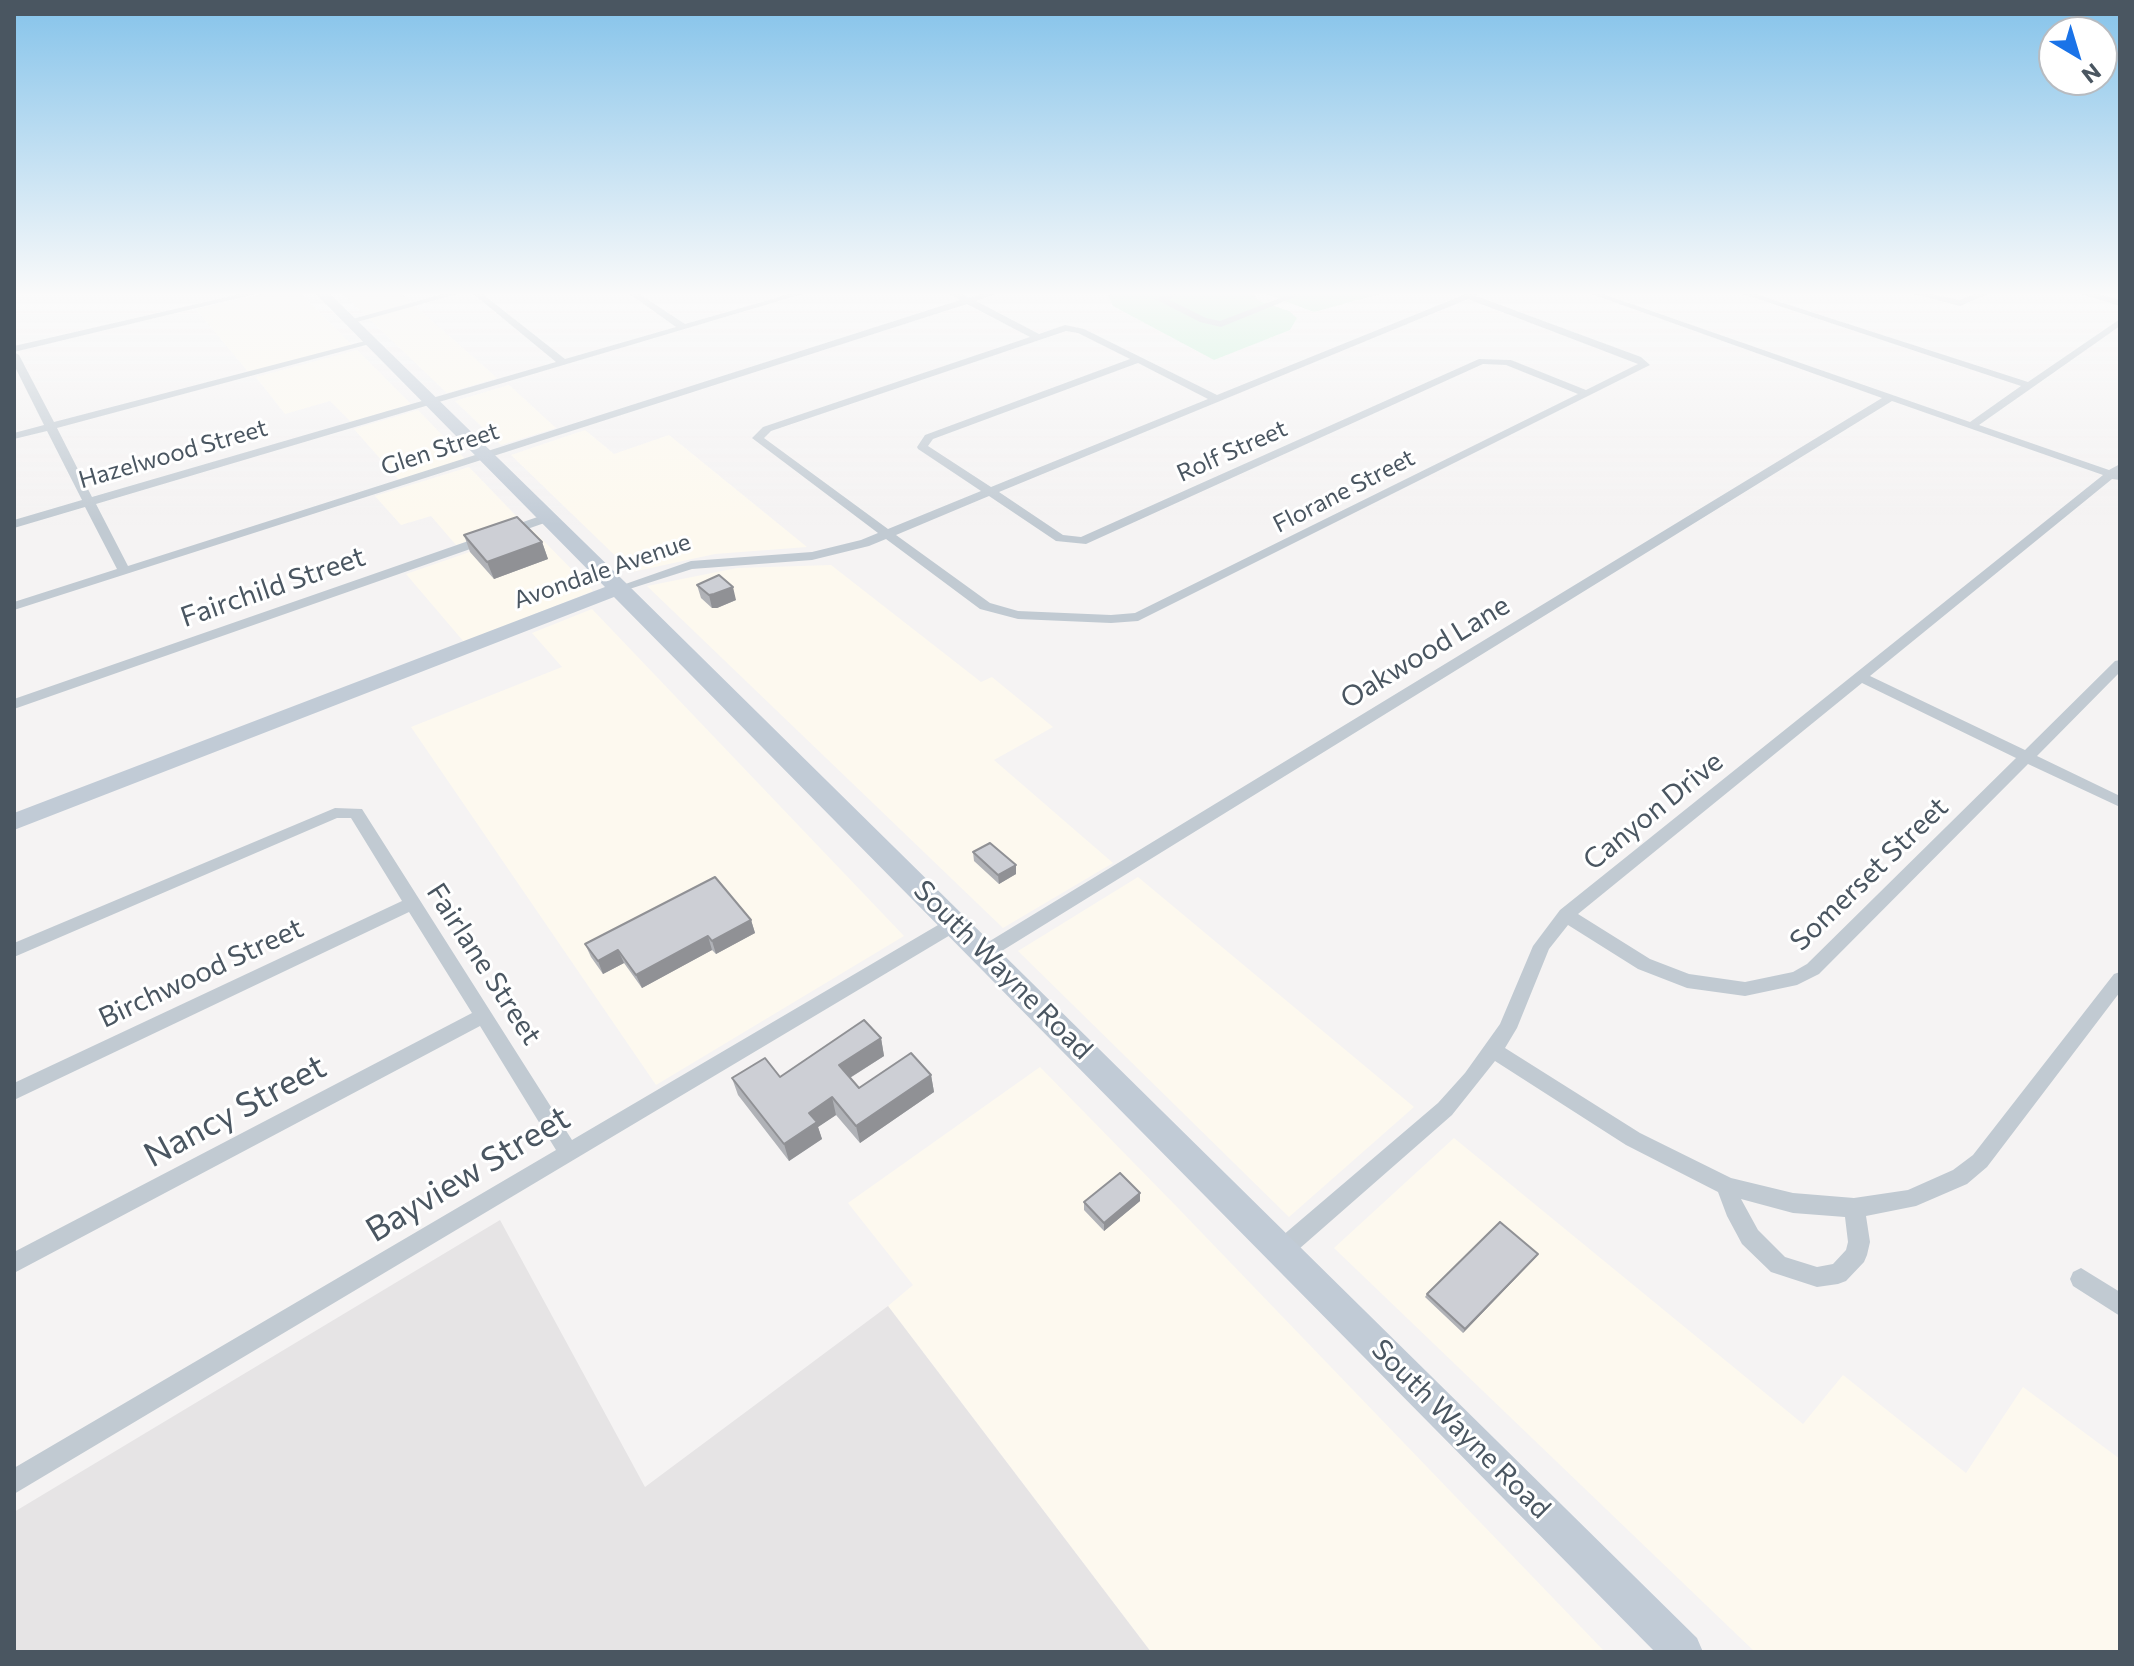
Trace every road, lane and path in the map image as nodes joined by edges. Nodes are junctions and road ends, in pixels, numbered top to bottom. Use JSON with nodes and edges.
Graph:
{"nodes":[{"id":1,"x":22,"y":370,"type":"edge"},
{"id":2,"x":267,"y":370,"type":"edge"},
{"id":3,"x":400,"y":370,"type":"edge"},
{"id":4,"x":540,"y":370,"type":"edge"},
{"id":5,"x":752,"y":370,"type":"edge"},
{"id":6,"x":944,"y":370,"type":"edge"},
{"id":7,"x":1112,"y":370,"type":"edge"},
{"id":8,"x":1158,"y":370,"type":"edge"},
{"id":9,"x":1289,"y":370,"type":"edge"},
{"id":10,"x":1463,"y":370,"type":"edge"},
{"id":11,"x":1527,"y":370,"type":"edge"},
{"id":12,"x":1632,"y":370,"type":"edge"},
{"id":13,"x":1813,"y":370,"type":"edge"},
{"id":14,"x":1981,"y":370,"type":"edge"},
{"id":15,"x":2050,"y":370,"type":"edge"},
{"id":16,"x":2028,"y":385,"type":"junction"},
{"id":17,"x":1586,"y":394,"type":"junction"},
{"id":18,"x":1891,"y":397,"type":"junction"},
{"id":19,"x":1217,"y":399,"type":"junction"},
{"id":20,"x":432,"y":402,"type":"junction"},
{"id":21,"x":1972,"y":425,"type":"junction"},
{"id":22,"x":49,"y":427,"type":"junction"},
{"id":23,"x":14,"y":436,"type":"edge"},
{"id":24,"x":487,"y":455,"type":"junction"},
{"id":25,"x":2117,"y":473,"type":"edge"},
{"id":26,"x":990,"y":492,"type":"junction"},
{"id":27,"x":88,"y":502,"type":"junction"},
{"id":28,"x":549,"y":517,"type":"junction"},
{"id":29,"x":14,"y":524,"type":"edge"},
{"id":30,"x":887,"y":534,"type":"junction"},
{"id":31,"x":124,"y":571,"type":"junction"},
{"id":32,"x":620,"y":588,"type":"junction"},
{"id":33,"x":14,"y":606,"type":"edge"},
{"id":34,"x":2120,"y":664,"type":"edge"},
{"id":35,"x":1861,"y":677,"type":"junction"},
{"id":36,"x":14,"y":704,"type":"edge"},
{"id":37,"x":2027,"y":757,"type":"junction"},
{"id":38,"x":2120,"y":802,"type":"edge"},
{"id":39,"x":14,"y":822,"type":"edge"},
{"id":40,"x":411,"y":904,"type":"junction"},
{"id":41,"x":1566,"y":915,"type":"junction"},
{"id":42,"x":956,"y":923,"type":"junction"},
{"id":43,"x":14,"y":950,"type":"edge"},
{"id":44,"x":986,"y":952,"type":"junction"},
{"id":45,"x":2120,"y":979,"type":"edge"},
{"id":46,"x":485,"y":1015,"type":"junction"},
{"id":47,"x":1493,"y":1050,"type":"junction"},
{"id":48,"x":14,"y":1092,"type":"edge"},
{"id":49,"x":568,"y":1151,"type":"junction"},
{"id":50,"x":1727,"y":1186,"type":"junction"},
{"id":51,"x":1854,"y":1208,"type":"junction"},
{"id":52,"x":1283,"y":1249,"type":"junction"},
{"id":53,"x":14,"y":1263,"type":"edge"},
{"id":54,"x":2081,"y":1279,"type":"dead end"},
{"id":55,"x":2120,"y":1305,"type":"edge"},
{"id":56,"x":14,"y":1482,"type":"edge"},
{"id":57,"x":1683,"y":1652,"type":"edge"}],
"edges":[{"from":1,"to":22,"type":"street"},
{"from":2,"to":22,"type":"street"},
{"from":3,"to":20,"type":"main road","name":"South Wayne Road"},
{"from":4,"to":20,"type":"street","name":"Hazelwood Street"},
{"from":5,"to":24,"type":"street","name":"Glen Street"},
{"from":6,"to":30,"type":"street","name":"Florane Street"},
{"from":7,"to":26,"type":"street","name":"Rolf Street"},
{"from":8,"to":19,"type":"street"},
{"from":9,"to":19,"type":"street","name":"Avondale Avenue"},
{"from":10,"to":26,"type":"street","name":"Rolf Street"},
{"from":11,"to":17,"type":"street","name":"Rolf Street"},
{"from":12,"to":17,"type":"street","name":"Florane Street"},
{"from":13,"to":18,"type":"street"},
{"from":14,"to":16,"type":"street"},
{"from":15,"to":16,"type":"street"},
{"from":16,"to":21,"type":"street"},
{"from":17,"to":30,"type":"street","name":"Florane Street"},
{"from":18,"to":21,"type":"street"},
{"from":18,"to":44,"type":"street","name":"Oakwood Lane"},
{"from":19,"to":26,"type":"street","name":"Avondale Avenue"},
{"from":20,"to":24,"type":"main road","name":"South Wayne Road"},
{"from":20,"to":27,"type":"street","name":"Hazelwood Street"},
{"from":21,"to":25,"type":"street"},
{"from":22,"to":23,"type":"street"},
{"from":22,"to":27,"type":"street"},
{"from":24,"to":28,"type":"main road","name":"South Wayne Road"},
{"from":24,"to":31,"type":"street","name":"Glen Street"},
{"from":25,"to":35,"type":"street","name":"Canyon Drive"},
{"from":26,"to":30,"type":"street","name":"Avondale Avenue"},
{"from":27,"to":29,"type":"street","name":"Hazelwood Street"},
{"from":27,"to":31,"type":"street"},
{"from":28,"to":32,"type":"main road","name":"South Wayne Road"},
{"from":28,"to":36,"type":"street","name":"Fairchild Street"},
{"from":30,"to":32,"type":"street","name":"Avondale Avenue"},
{"from":31,"to":33,"type":"street","name":"Glen Street"},
{"from":32,"to":39,"type":"main road","name":"Avondale Avenue"},
{"from":32,"to":42,"type":"main road","name":"South Wayne Road"},
{"from":34,"to":37,"type":"street","name":"Somerset Street"},
{"from":35,"to":37,"type":"street"},
{"from":35,"to":41,"type":"street","name":"Canyon Drive"},
{"from":37,"to":38,"type":"street"},
{"from":37,"to":41,"type":"street","name":"Somerset Street"},
{"from":40,"to":43,"type":"street","name":"Fairlane Street"},
{"from":40,"to":46,"type":"street","name":"Fairlane Street"},
{"from":40,"to":48,"type":"street","name":"Birchwood Street"},
{"from":41,"to":47,"type":"street","name":"Canyon Drive"},
{"from":42,"to":44,"type":"main road","name":"South Wayne Road"},
{"from":42,"to":49,"type":"street","name":"Bayview Street"},
{"from":44,"to":52,"type":"main road","name":"South Wayne Road"},
{"from":45,"to":51,"type":"street"},
{"from":46,"to":49,"type":"street","name":"Fairlane Street"},
{"from":46,"to":53,"type":"street","name":"Nancy Street"},
{"from":47,"to":50,"type":"street"},
{"from":47,"to":52,"type":"street","name":"Canyon Drive"},
{"from":49,"to":56,"type":"street","name":"Bayview Street"},
{"from":50,"to":51,"type":"street"},
{"from":50,"to":51,"type":"street"},
{"from":52,"to":57,"type":"main road","name":"South Wayne Road"},
{"from":54,"to":55,"type":"street"}]}
